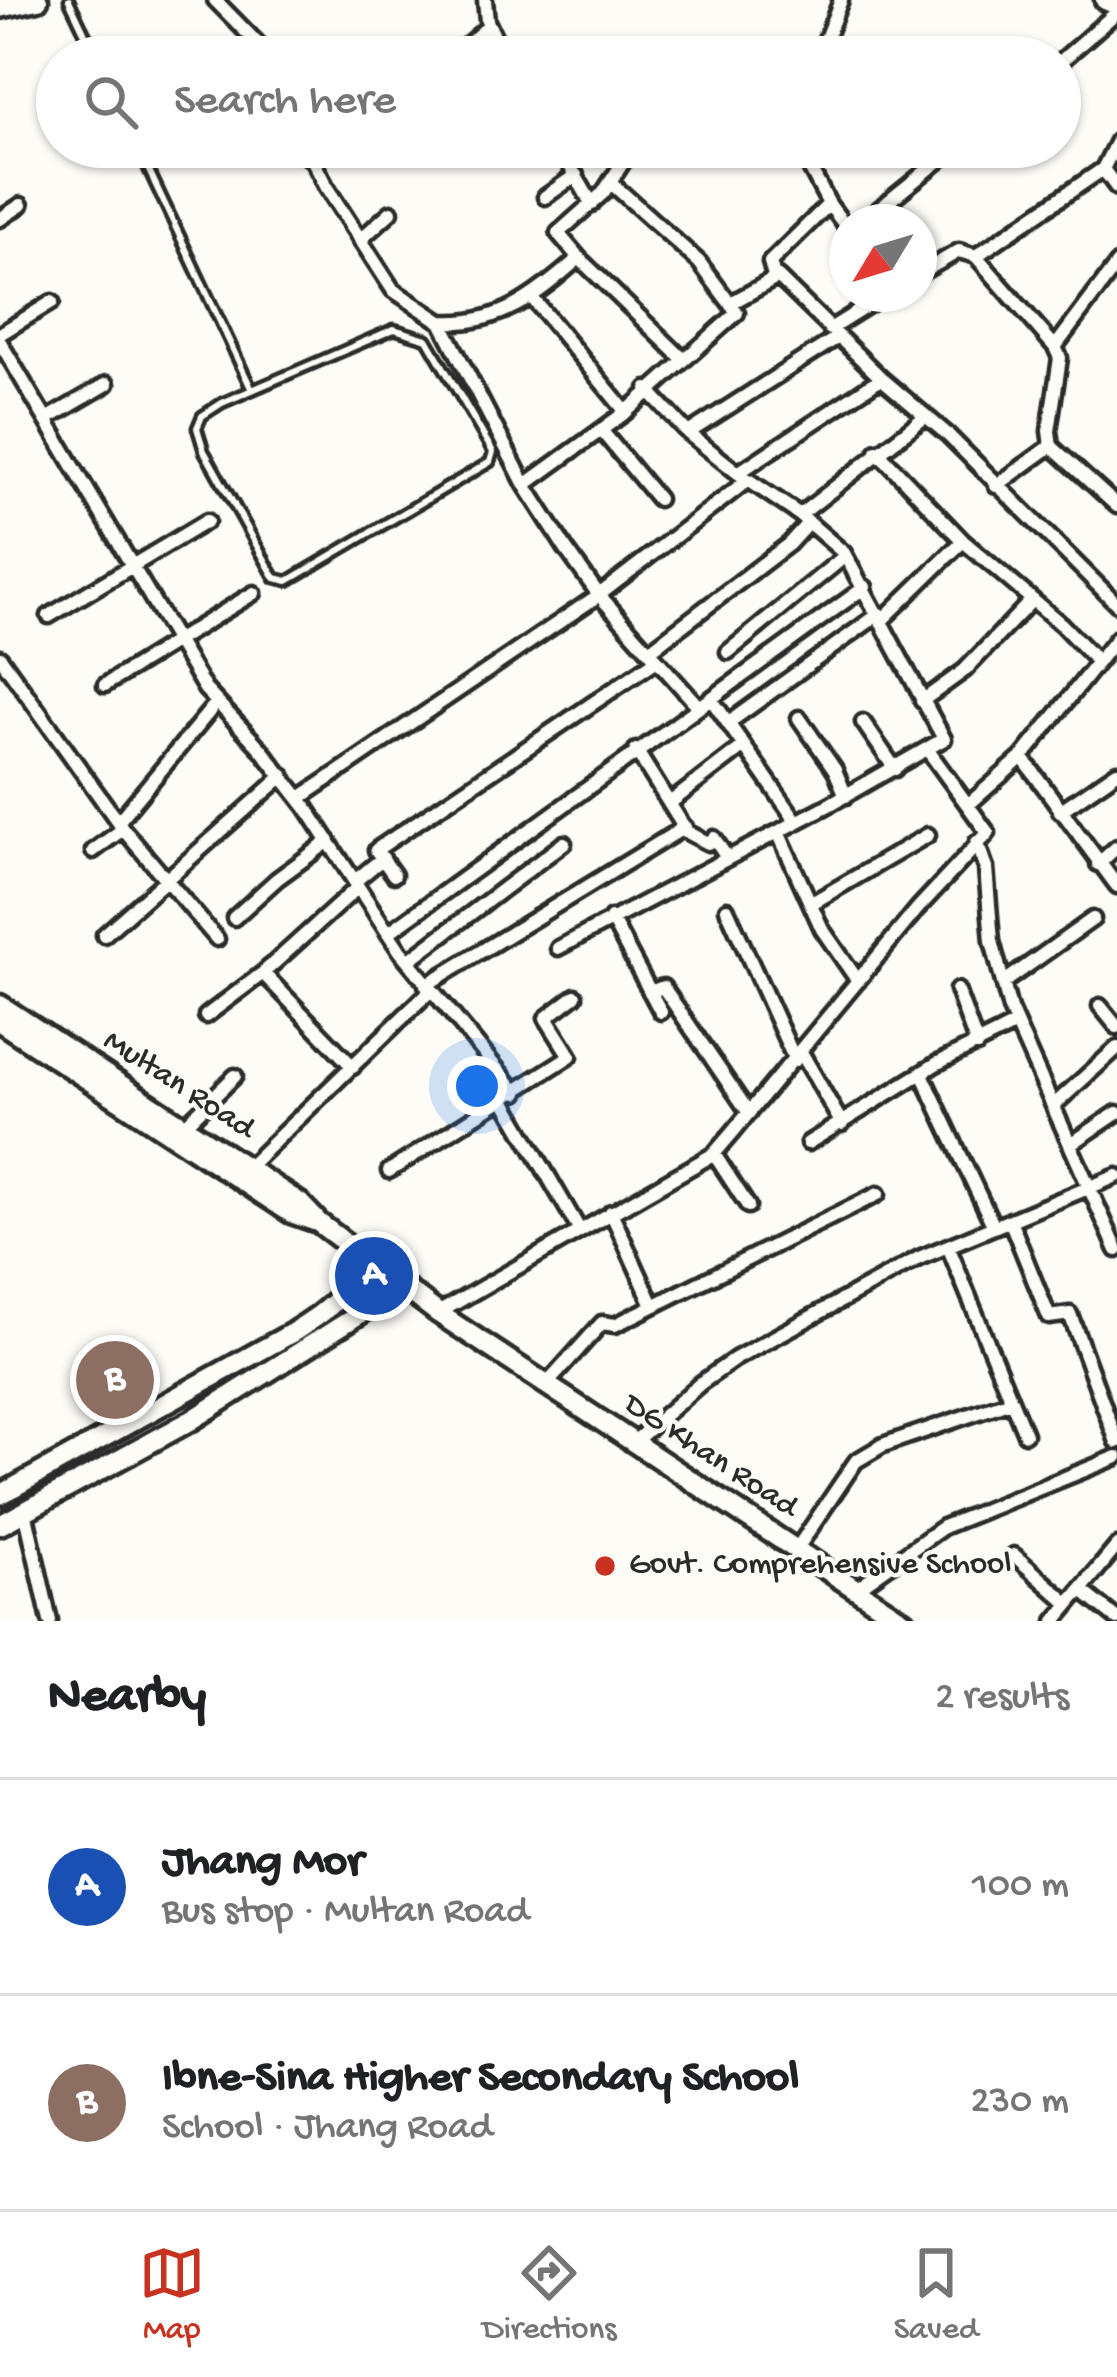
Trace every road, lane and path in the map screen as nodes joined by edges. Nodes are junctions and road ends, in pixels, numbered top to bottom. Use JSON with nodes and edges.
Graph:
{"nodes":[{"id":1,"x":38,"y":0,"type":"edge"},
{"id":2,"x":69,"y":0,"type":"edge"},
{"id":3,"x":215,"y":0,"type":"edge"},
{"id":4,"x":485,"y":0,"type":"edge"},
{"id":5,"x":841,"y":0,"type":"edge"},
{"id":6,"x":1106,"y":0,"type":"edge"},
{"id":7,"x":0,"y":8,"type":"edge"},
{"id":8,"x":1117,"y":8,"type":"edge"},
{"id":9,"x":489,"y":26,"type":"junction"},
{"id":10,"x":86,"y":36,"type":"edge"},
{"id":11,"x":250,"y":36,"type":"edge"},
{"id":12,"x":477,"y":36,"type":"edge"},
{"id":13,"x":494,"y":36,"type":"edge"},
{"id":14,"x":827,"y":36,"type":"edge"},
{"id":15,"x":1081,"y":42,"type":"edge"},
{"id":16,"x":1117,"y":141,"type":"edge"},
{"id":17,"x":148,"y":168,"type":"edge"},
{"id":18,"x":317,"y":168,"type":"edge"},
{"id":19,"x":571,"y":168,"type":"edge"},
{"id":20,"x":619,"y":168,"type":"edge"},
{"id":21,"x":810,"y":168,"type":"edge"},
{"id":22,"x":930,"y":168,"type":"edge"},
{"id":23,"x":1103,"y":169,"type":"junction"},
{"id":24,"x":575,"y":175,"type":"junction"},
{"id":25,"x":610,"y":182,"type":"junction"},
{"id":26,"x":1117,"y":188,"type":"edge"},
{"id":27,"x":544,"y":196,"type":"dead end"},
{"id":28,"x":592,"y":203,"type":"junction"},
{"id":29,"x":829,"y":204,"type":"joint"},
{"id":30,"x":885,"y":204,"type":"edge"},
{"id":31,"x":21,"y":205,"type":"dead end"},
{"id":32,"x":391,"y":212,"type":"dead end"},
{"id":33,"x":0,"y":219,"type":"edge"},
{"id":34,"x":360,"y":240,"type":"junction"},
{"id":35,"x":976,"y":256,"type":"junction"},
{"id":36,"x":579,"y":258,"type":"junction"},
{"id":37,"x":937,"y":264,"type":"edge"},
{"id":38,"x":1117,"y":264,"type":"edge"},
{"id":39,"x":774,"y":277,"type":"junction"},
{"id":40,"x":532,"y":299,"type":"junction"},
{"id":41,"x":52,"y":302,"type":"dead end"},
{"id":42,"x":730,"y":303,"type":"junction"},
{"id":43,"x":862,"y":312,"type":"edge"},
{"id":44,"x":441,"y":322,"type":"junction"},
{"id":45,"x":834,"y":333,"type":"junction"},
{"id":46,"x":0,"y":338,"type":"edge"},
{"id":47,"x":1055,"y":347,"type":"junction"},
{"id":48,"x":682,"y":358,"type":"junction"},
{"id":49,"x":881,"y":378,"type":"junction"},
{"id":50,"x":107,"y":384,"type":"dead end"},
{"id":51,"x":251,"y":389,"type":"junction"},
{"id":52,"x":647,"y":389,"type":"junction"},
{"id":53,"x":626,"y":412,"type":"junction"},
{"id":54,"x":926,"y":416,"type":"junction"},
{"id":55,"x":47,"y":418,"type":"junction"},
{"id":56,"x":601,"y":430,"type":"junction"},
{"id":57,"x":688,"y":433,"type":"junction"},
{"id":58,"x":1051,"y":446,"type":"junction"},
{"id":59,"x":877,"y":452,"type":"junction"},
{"id":60,"x":743,"y":477,"type":"junction"},
{"id":61,"x":525,"y":485,"type":"junction"},
{"id":62,"x":996,"y":486,"type":"junction"},
{"id":63,"x":658,"y":499,"type":"dead end"},
{"id":64,"x":1117,"y":506,"type":"edge"},
{"id":65,"x":804,"y":519,"type":"junction"},
{"id":66,"x":207,"y":521,"type":"dead end"},
{"id":67,"x":963,"y":541,"type":"junction"},
{"id":68,"x":845,"y":556,"type":"junction"},
{"id":69,"x":132,"y":567,"type":"junction"},
{"id":70,"x":865,"y":587,"type":"junction"},
{"id":71,"x":254,"y":592,"type":"dead end"},
{"id":72,"x":599,"y":595,"type":"junction"},
{"id":73,"x":1031,"y":601,"type":"junction"},
{"id":74,"x":1117,"y":604,"type":"edge"},
{"id":75,"x":49,"y":616,"type":"dead end"},
{"id":76,"x":880,"y":618,"type":"junction"},
{"id":77,"x":1117,"y":638,"type":"edge"},
{"id":78,"x":175,"y":641,"type":"junction"},
{"id":79,"x":728,"y":652,"type":"dead end"},
{"id":80,"x":653,"y":655,"type":"junction"},
{"id":81,"x":0,"y":657,"type":"edge"},
{"id":82,"x":1097,"y":662,"type":"junction"},
{"id":83,"x":105,"y":685,"type":"dead end"},
{"id":84,"x":922,"y":701,"type":"junction"},
{"id":85,"x":217,"y":702,"type":"junction"},
{"id":86,"x":705,"y":703,"type":"junction"},
{"id":87,"x":799,"y":718,"type":"dead end"},
{"id":88,"x":863,"y":722,"type":"dead end"},
{"id":89,"x":728,"y":723,"type":"junction"},
{"id":90,"x":744,"y":746,"type":"junction"},
{"id":91,"x":926,"y":749,"type":"junction"},
{"id":92,"x":636,"y":750,"type":"junction"},
{"id":93,"x":1022,"y":757,"type":"junction"},
{"id":94,"x":896,"y":769,"type":"junction"},
{"id":95,"x":1117,"y":772,"type":"edge"},
{"id":96,"x":283,"y":776,"type":"junction"},
{"id":97,"x":846,"y":796,"type":"junction"},
{"id":98,"x":300,"y":798,"type":"junction"},
{"id":99,"x":671,"y":802,"type":"junction"},
{"id":100,"x":968,"y":805,"type":"junction"},
{"id":101,"x":1060,"y":811,"type":"junction"},
{"id":102,"x":797,"y":822,"type":"junction"},
{"id":103,"x":120,"y":825,"type":"junction"},
{"id":104,"x":685,"y":827,"type":"junction"},
{"id":105,"x":778,"y":832,"type":"junction"},
{"id":106,"x":928,"y":836,"type":"dead end"},
{"id":107,"x":329,"y":841,"type":"junction"},
{"id":108,"x":977,"y":842,"type":"junction"},
{"id":109,"x":564,"y":843,"type":"dead end"},
{"id":110,"x":1117,"y":848,"type":"edge"},
{"id":111,"x":93,"y":851,"type":"dead end"},
{"id":112,"x":382,"y":858,"type":"junction"},
{"id":113,"x":727,"y":858,"type":"junction"},
{"id":114,"x":1098,"y":864,"type":"junction"},
{"id":115,"x":394,"y":875,"type":"dead end"},
{"id":116,"x":166,"y":880,"type":"junction"},
{"id":117,"x":357,"y":884,"type":"junction"},
{"id":118,"x":1117,"y":886,"type":"edge"},
{"id":119,"x":812,"y":903,"type":"junction"},
{"id":120,"x":727,"y":909,"type":"dead end"},
{"id":121,"x":234,"y":917,"type":"dead end"},
{"id":122,"x":611,"y":919,"type":"junction"},
{"id":123,"x":1093,"y":919,"type":"dead end"},
{"id":124,"x":388,"y":933,"type":"junction"},
{"id":125,"x":104,"y":935,"type":"dead end"},
{"id":126,"x":217,"y":939,"type":"dead end"},
{"id":127,"x":558,"y":948,"type":"dead end"},
{"id":128,"x":408,"y":961,"type":"junction"},
{"id":129,"x":263,"y":973,"type":"junction"},
{"id":130,"x":858,"y":981,"type":"junction"},
{"id":131,"x":1003,"y":983,"type":"junction"},
{"id":132,"x":428,"y":988,"type":"junction"},
{"id":133,"x":957,"y":990,"type":"dead end"},
{"id":134,"x":650,"y":992,"type":"junction"},
{"id":135,"x":575,"y":997,"type":"dead end"},
{"id":136,"x":0,"y":1005,"type":"edge"},
{"id":137,"x":1100,"y":1006,"type":"dead end"},
{"id":138,"x":661,"y":1012,"type":"dead end"},
{"id":139,"x":206,"y":1016,"type":"dead end"},
{"id":140,"x":0,"y":1022,"type":"edge"},
{"id":141,"x":1016,"y":1024,"type":"junction"},
{"id":142,"x":1117,"y":1027,"type":"edge"},
{"id":143,"x":977,"y":1045,"type":"junction"},
{"id":144,"x":1117,"y":1048,"type":"edge"},
{"id":145,"x":798,"y":1056,"type":"junction"},
{"id":146,"x":353,"y":1067,"type":"junction"},
{"id":147,"x":922,"y":1074,"type":"junction"},
{"id":148,"x":235,"y":1076,"type":"dead end"},
{"id":149,"x":510,"y":1096,"type":"junction"},
{"id":150,"x":1052,"y":1106,"type":"junction"},
{"id":151,"x":1117,"y":1113,"type":"edge"},
{"id":152,"x":749,"y":1114,"type":"junction"},
{"id":153,"x":842,"y":1124,"type":"junction"},
{"id":154,"x":183,"y":1126,"type":"junction"},
{"id":155,"x":808,"y":1143,"type":"dead end"},
{"id":156,"x":1071,"y":1144,"type":"junction"},
{"id":157,"x":713,"y":1154,"type":"junction"},
{"id":158,"x":248,"y":1167,"type":"junction"},
{"id":159,"x":389,"y":1171,"type":"dead end"},
{"id":160,"x":1117,"y":1176,"type":"edge"},
{"id":161,"x":1091,"y":1186,"type":"junction"},
{"id":162,"x":878,"y":1195,"type":"dead end"},
{"id":163,"x":748,"y":1206,"type":"dead end"},
{"id":164,"x":611,"y":1212,"type":"junction"},
{"id":165,"x":1010,"y":1220,"type":"junction"},
{"id":166,"x":319,"y":1222,"type":"junction"},
{"id":167,"x":994,"y":1227,"type":"junction"},
{"id":168,"x":580,"y":1231,"type":"junction"},
{"id":169,"x":948,"y":1246,"type":"junction"},
{"id":170,"x":1117,"y":1250,"type":"edge"},
{"id":171,"x":359,"y":1253,"type":"junction"},
{"id":172,"x":404,"y":1286,"type":"junction"},
{"id":173,"x":653,"y":1305,"type":"junction"},
{"id":174,"x":438,"y":1313,"type":"junction"},
{"id":175,"x":484,"y":1343,"type":"joint"},
{"id":176,"x":546,"y":1384,"type":"junction"},
{"id":177,"x":1011,"y":1401,"type":"junction"},
{"id":178,"x":1024,"y":1434,"type":"dead end"},
{"id":179,"x":1117,"y":1442,"type":"edge"},
{"id":180,"x":633,"y":1443,"type":"junction"},
{"id":181,"x":1117,"y":1457,"type":"edge"},
{"id":182,"x":0,"y":1495,"type":"edge"},
{"id":183,"x":25,"y":1511,"type":"junction"},
{"id":184,"x":0,"y":1525,"type":"edge"},
{"id":185,"x":1117,"y":1546,"type":"edge"},
{"id":186,"x":796,"y":1550,"type":"junction"},
{"id":187,"x":1014,"y":1555,"type":"dead end"},
{"id":188,"x":856,"y":1589,"type":"junction"},
{"id":189,"x":1081,"y":1590,"type":"junction"},
{"id":190,"x":1070,"y":1604,"type":"junction"},
{"id":191,"x":1117,"y":1619,"type":"edge"},
{"id":192,"x":50,"y":1621,"type":"edge"},
{"id":193,"x":904,"y":1621,"type":"edge"},
{"id":194,"x":1055,"y":1621,"type":"edge"}],
"edges":[{"from":1,"to":7,"type":"main road"},
{"from":2,"to":10,"type":"lane"},
{"from":3,"to":11,"type":"street"},
{"from":4,"to":9,"type":"street"},
{"from":5,"to":14,"type":"street"},
{"from":6,"to":8,"type":"main road"},
{"from":8,"to":15,"type":"street"},
{"from":9,"to":12,"type":"street"},
{"from":9,"to":13,"type":"street"},
{"from":16,"to":23,"type":"street"},
{"from":17,"to":51,"type":"lane"},
{"from":18,"to":34,"type":"street"},
{"from":19,"to":24,"type":"street"},
{"from":20,"to":25,"type":"street"},
{"from":21,"to":29,"type":"street"},
{"from":22,"to":30,"type":"street"},
{"from":23,"to":26,"type":"street"},
{"from":23,"to":35,"type":"street"},
{"from":24,"to":27,"type":"street"},
{"from":24,"to":28,"type":"street"},
{"from":25,"to":28,"type":"street"},
{"from":25,"to":42,"type":"street"},
{"from":28,"to":36,"type":"street"},
{"from":29,"to":39,"type":"street"},
{"from":31,"to":33,"type":"street"},
{"from":32,"to":34,"type":"street"},
{"from":34,"to":44,"type":"street"},
{"from":35,"to":37,"type":"street"},
{"from":35,"to":47,"type":"street"},
{"from":36,"to":40,"type":"street"},
{"from":36,"to":48,"type":"street"},
{"from":38,"to":47,"type":"street"},
{"from":39,"to":42,"type":"street"},
{"from":39,"to":45,"type":"street"},
{"from":40,"to":44,"type":"street"},
{"from":40,"to":53,"type":"street"},
{"from":41,"to":46,"type":"street"},
{"from":42,"to":48,"type":"street"},
{"from":43,"to":45,"type":"street"},
{"from":44,"to":61,"type":"street"},
{"from":45,"to":49,"type":"street"},
{"from":45,"to":57,"type":"street"},
{"from":46,"to":55,"type":"street"},
{"from":47,"to":58,"type":"street"},
{"from":48,"to":52,"type":"street"},
{"from":49,"to":54,"type":"street"},
{"from":49,"to":60,"type":"street"},
{"from":50,"to":55,"type":"street"},
{"from":51,"to":51,"type":"lane"},
{"from":52,"to":53,"type":"street"},
{"from":52,"to":57,"type":"street"},
{"from":53,"to":56,"type":"street"},
{"from":54,"to":59,"type":"street"},
{"from":54,"to":62,"type":"street"},
{"from":55,"to":69,"type":"street"},
{"from":56,"to":61,"type":"street"},
{"from":56,"to":63,"type":"street"},
{"from":57,"to":60,"type":"street"},
{"from":58,"to":62,"type":"street"},
{"from":58,"to":64,"type":"street"},
{"from":59,"to":65,"type":"street"},
{"from":59,"to":67,"type":"street"},
{"from":60,"to":65,"type":"street"},
{"from":60,"to":72,"type":"street"},
{"from":61,"to":72,"type":"street"},
{"from":62,"to":74,"type":"street"},
{"from":65,"to":68,"type":"street"},
{"from":65,"to":80,"type":"street"},
{"from":66,"to":69,"type":"street"},
{"from":67,"to":73,"type":"street"},
{"from":67,"to":76,"type":"street"},
{"from":68,"to":70,"type":"street"},
{"from":68,"to":79,"type":"street"},
{"from":69,"to":75,"type":"street"},
{"from":69,"to":78,"type":"street"},
{"from":70,"to":76,"type":"street"},
{"from":70,"to":86,"type":"street"},
{"from":71,"to":78,"type":"street"},
{"from":72,"to":80,"type":"street"},
{"from":72,"to":98,"type":"street"},
{"from":73,"to":82,"type":"street"},
{"from":73,"to":84,"type":"street"},
{"from":76,"to":84,"type":"street"},
{"from":76,"to":89,"type":"street"},
{"from":77,"to":82,"type":"street"},
{"from":78,"to":83,"type":"street"},
{"from":78,"to":85,"type":"street"},
{"from":80,"to":86,"type":"street"},
{"from":80,"to":112,"type":"street"},
{"from":81,"to":103,"type":"street"},
{"from":82,"to":93,"type":"street"},
{"from":84,"to":91,"type":"street"},
{"from":85,"to":96,"type":"street"},
{"from":85,"to":103,"type":"street"},
{"from":86,"to":89,"type":"street"},
{"from":86,"to":92,"type":"street"},
{"from":87,"to":97,"type":"street"},
{"from":88,"to":94,"type":"street"},
{"from":89,"to":90,"type":"street"},
{"from":90,"to":99,"type":"street"},
{"from":90,"to":102,"type":"street"},
{"from":91,"to":94,"type":"street"},
{"from":91,"to":100,"type":"street"},
{"from":92,"to":99,"type":"street"},
{"from":92,"to":124,"type":"street"},
{"from":93,"to":100,"type":"street"},
{"from":93,"to":101,"type":"street"},
{"from":94,"to":97,"type":"street"},
{"from":95,"to":101,"type":"street"},
{"from":96,"to":98,"type":"street"},
{"from":96,"to":116,"type":"street"},
{"from":97,"to":102,"type":"street"},
{"from":98,"to":107,"type":"street"},
{"from":99,"to":104,"type":"street"},
{"from":100,"to":108,"type":"street"},
{"from":101,"to":114,"type":"street"},
{"from":102,"to":105,"type":"street"},
{"from":103,"to":111,"type":"street"},
{"from":103,"to":116,"type":"street"},
{"from":104,"to":113,"type":"street"},
{"from":104,"to":132,"type":"street"},
{"from":105,"to":113,"type":"street"},
{"from":105,"to":119,"type":"street"},
{"from":106,"to":119,"type":"street"},
{"from":107,"to":117,"type":"street"},
{"from":107,"to":121,"type":"street"},
{"from":108,"to":130,"type":"street"},
{"from":108,"to":131,"type":"street"},
{"from":109,"to":128,"type":"street"},
{"from":110,"to":114,"type":"street"},
{"from":112,"to":115,"type":"street"},
{"from":112,"to":117,"type":"street"},
{"from":113,"to":122,"type":"street"},
{"from":114,"to":118,"type":"street"},
{"from":116,"to":125,"type":"street"},
{"from":116,"to":126,"type":"street"},
{"from":117,"to":124,"type":"street"},
{"from":117,"to":129,"type":"street"},
{"from":119,"to":130,"type":"street"},
{"from":120,"to":145,"type":"street"},
{"from":122,"to":127,"type":"street"},
{"from":122,"to":134,"type":"street"},
{"from":123,"to":131,"type":"street"},
{"from":124,"to":128,"type":"street"},
{"from":128,"to":132,"type":"street"},
{"from":129,"to":139,"type":"street"},
{"from":129,"to":146,"type":"street"},
{"from":130,"to":145,"type":"street"},
{"from":131,"to":141,"type":"street"},
{"from":132,"to":146,"type":"street"},
{"from":132,"to":149,"type":"street"},
{"from":133,"to":143,"type":"street"},
{"from":134,"to":138,"type":"street"},
{"from":134,"to":152,"type":"street"},
{"from":135,"to":149,"type":"street"},
{"from":136,"to":154,"type":"main road","name":"Multan Road"},
{"from":137,"to":142,"type":"street"},
{"from":140,"to":166,"type":"main road","name":"Multan Road"},
{"from":141,"to":143,"type":"street"},
{"from":141,"to":150,"type":"street"},
{"from":143,"to":147,"type":"street"},
{"from":144,"to":150,"type":"street"},
{"from":145,"to":152,"type":"street"},
{"from":145,"to":153,"type":"street"},
{"from":146,"to":158,"type":"street"},
{"from":147,"to":153,"type":"street"},
{"from":147,"to":167,"type":"street"},
{"from":148,"to":154,"type":"street"},
{"from":149,"to":159,"type":"street"},
{"from":149,"to":168,"type":"street"},
{"from":150,"to":156,"type":"street"},
{"from":151,"to":156,"type":"street"},
{"from":152,"to":157,"type":"street"},
{"from":153,"to":155,"type":"street"},
{"from":154,"to":158,"type":"main road","name":"Multan Road"},
{"from":156,"to":161,"type":"street"},
{"from":157,"to":163,"type":"street"},
{"from":157,"to":164,"type":"street"},
{"from":158,"to":166,"type":"main road","name":"Multan Road"},
{"from":160,"to":161,"type":"street"},
{"from":161,"to":165,"type":"street"},
{"from":161,"to":170,"type":"street"},
{"from":162,"to":173,"type":"street"},
{"from":164,"to":168,"type":"street"},
{"from":164,"to":173,"type":"street"},
{"from":165,"to":167,"type":"street"},
{"from":165,"to":179,"type":"street"},
{"from":166,"to":171,"type":"main road","name":"Multan Road"},
{"from":167,"to":169,"type":"street"},
{"from":168,"to":174,"type":"street"},
{"from":169,"to":177,"type":"street"},
{"from":169,"to":180,"type":"street"},
{"from":171,"to":172,"type":"main road","name":"Multan Road"},
{"from":171,"to":182,"type":"main road"},
{"from":172,"to":174,"type":"main road","name":"Multan Road"},
{"from":172,"to":183,"type":"main road"},
{"from":173,"to":176,"type":"street"},
{"from":174,"to":175,"type":"main road","name":"Multan Road"},
{"from":175,"to":176,"type":"main road","name":"DG Khan Road"},
{"from":176,"to":180,"type":"main road","name":"DG Khan Road"},
{"from":177,"to":178,"type":"street"},
{"from":177,"to":186,"type":"street"},
{"from":180,"to":186,"type":"main road","name":"DG Khan Road"},
{"from":181,"to":188,"type":"street"},
{"from":183,"to":184,"type":"main road"},
{"from":183,"to":192,"type":"street"},
{"from":185,"to":189,"type":"street"},
{"from":186,"to":188,"type":"main road","name":"DG Khan Road"},
{"from":187,"to":190,"type":"street"},
{"from":188,"to":193,"type":"main road","name":"DG Khan Road"},
{"from":189,"to":190,"type":"street"},
{"from":189,"to":191,"type":"street"},
{"from":190,"to":194,"type":"street"}]}
